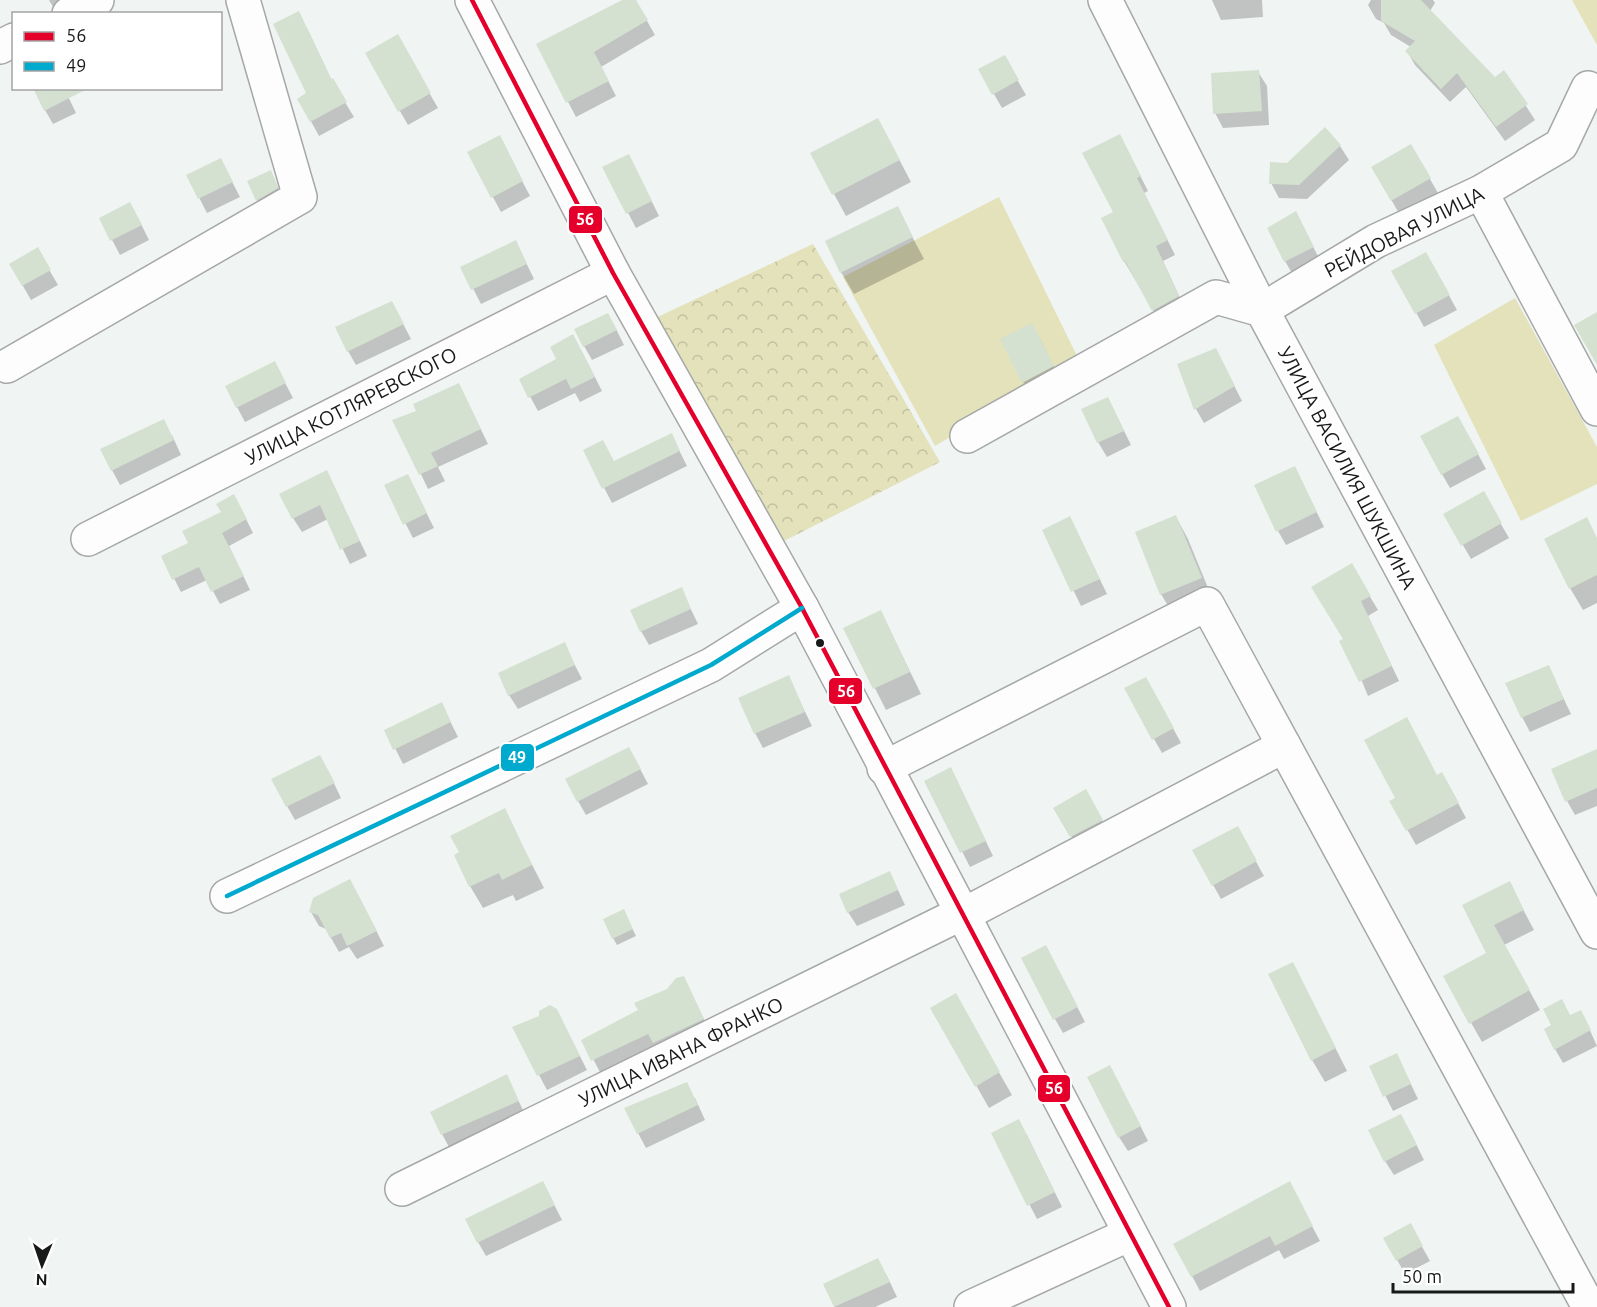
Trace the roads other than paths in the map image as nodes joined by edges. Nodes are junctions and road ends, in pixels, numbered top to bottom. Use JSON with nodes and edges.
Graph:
{"nodes":[{"id":1,"x":97,"y":0,"type":"edge"},
{"id":2,"x":243,"y":0,"type":"edge"},
{"id":3,"x":472,"y":0,"type":"edge"},
{"id":4,"x":1105,"y":0,"type":"edge"},
{"id":5,"x":73,"y":12,"type":"edge"},
{"id":6,"x":1588,"y":88,"type":"dead end"},
{"id":7,"x":1481,"y":192,"type":"junction"},
{"id":8,"x":613,"y":273,"type":"junction"},
{"id":9,"x":1262,"y":310,"type":"junction"},
{"id":10,"x":7,"y":366,"type":"dead end"},
{"id":11,"x":1597,"y":409,"type":"edge"},
{"id":12,"x":967,"y":436,"type":"dead end"},
{"id":13,"x":88,"y":539,"type":"dead end"},
{"id":14,"x":802,"y":608,"type":"junction"},
{"id":15,"x":1284,"y":746,"type":"junction"},
{"id":16,"x":884,"y":768,"type":"junction"},
{"id":17,"x":227,"y":896,"type":"dead end"},
{"id":18,"x":961,"y":915,"type":"junction"},
{"id":19,"x":1597,"y":932,"type":"edge"},
{"id":20,"x":402,"y":1189,"type":"dead end"},
{"id":21,"x":1130,"y":1234,"type":"junction"},
{"id":22,"x":971,"y":1307,"type":"edge"},
{"id":23,"x":1169,"y":1307,"type":"edge"},
{"id":24,"x":1589,"y":1307,"type":"edge"}],
"edges":[{"from":1,"to":5,"type":"street"},
{"from":2,"to":10,"type":"street"},
{"from":3,"to":8,"type":"street"},
{"from":4,"to":9,"type":"street","name":"УЛИЦА ВАСИЛИЯ ШУКШИНА"},
{"from":6,"to":7,"type":"street","name":"РЕЙДОВАЯ УЛИЦА"},
{"from":7,"to":9,"type":"street","name":"РЕЙДОВАЯ УЛИЦА"},
{"from":7,"to":11,"type":"street"},
{"from":8,"to":13,"type":"street","name":"УЛИЦА КОТЛЯРЕВСКОГО"},
{"from":8,"to":14,"type":"street"},
{"from":9,"to":12,"type":"street"},
{"from":9,"to":19,"type":"street","name":"УЛИЦА ВАСИЛИЯ ШУКШИНА"},
{"from":14,"to":16,"type":"street"},
{"from":14,"to":17,"type":"street"},
{"from":15,"to":16,"type":"street"},
{"from":15,"to":18,"type":"street","name":"УЛИЦА ИВАНА ФРАНКО"},
{"from":15,"to":24,"type":"street"},
{"from":16,"to":18,"type":"street"},
{"from":18,"to":20,"type":"street","name":"УЛИЦА ИВАНА ФРАНКО"},
{"from":18,"to":21,"type":"street"},
{"from":21,"to":22,"type":"street"},
{"from":21,"to":23,"type":"street"}]}
